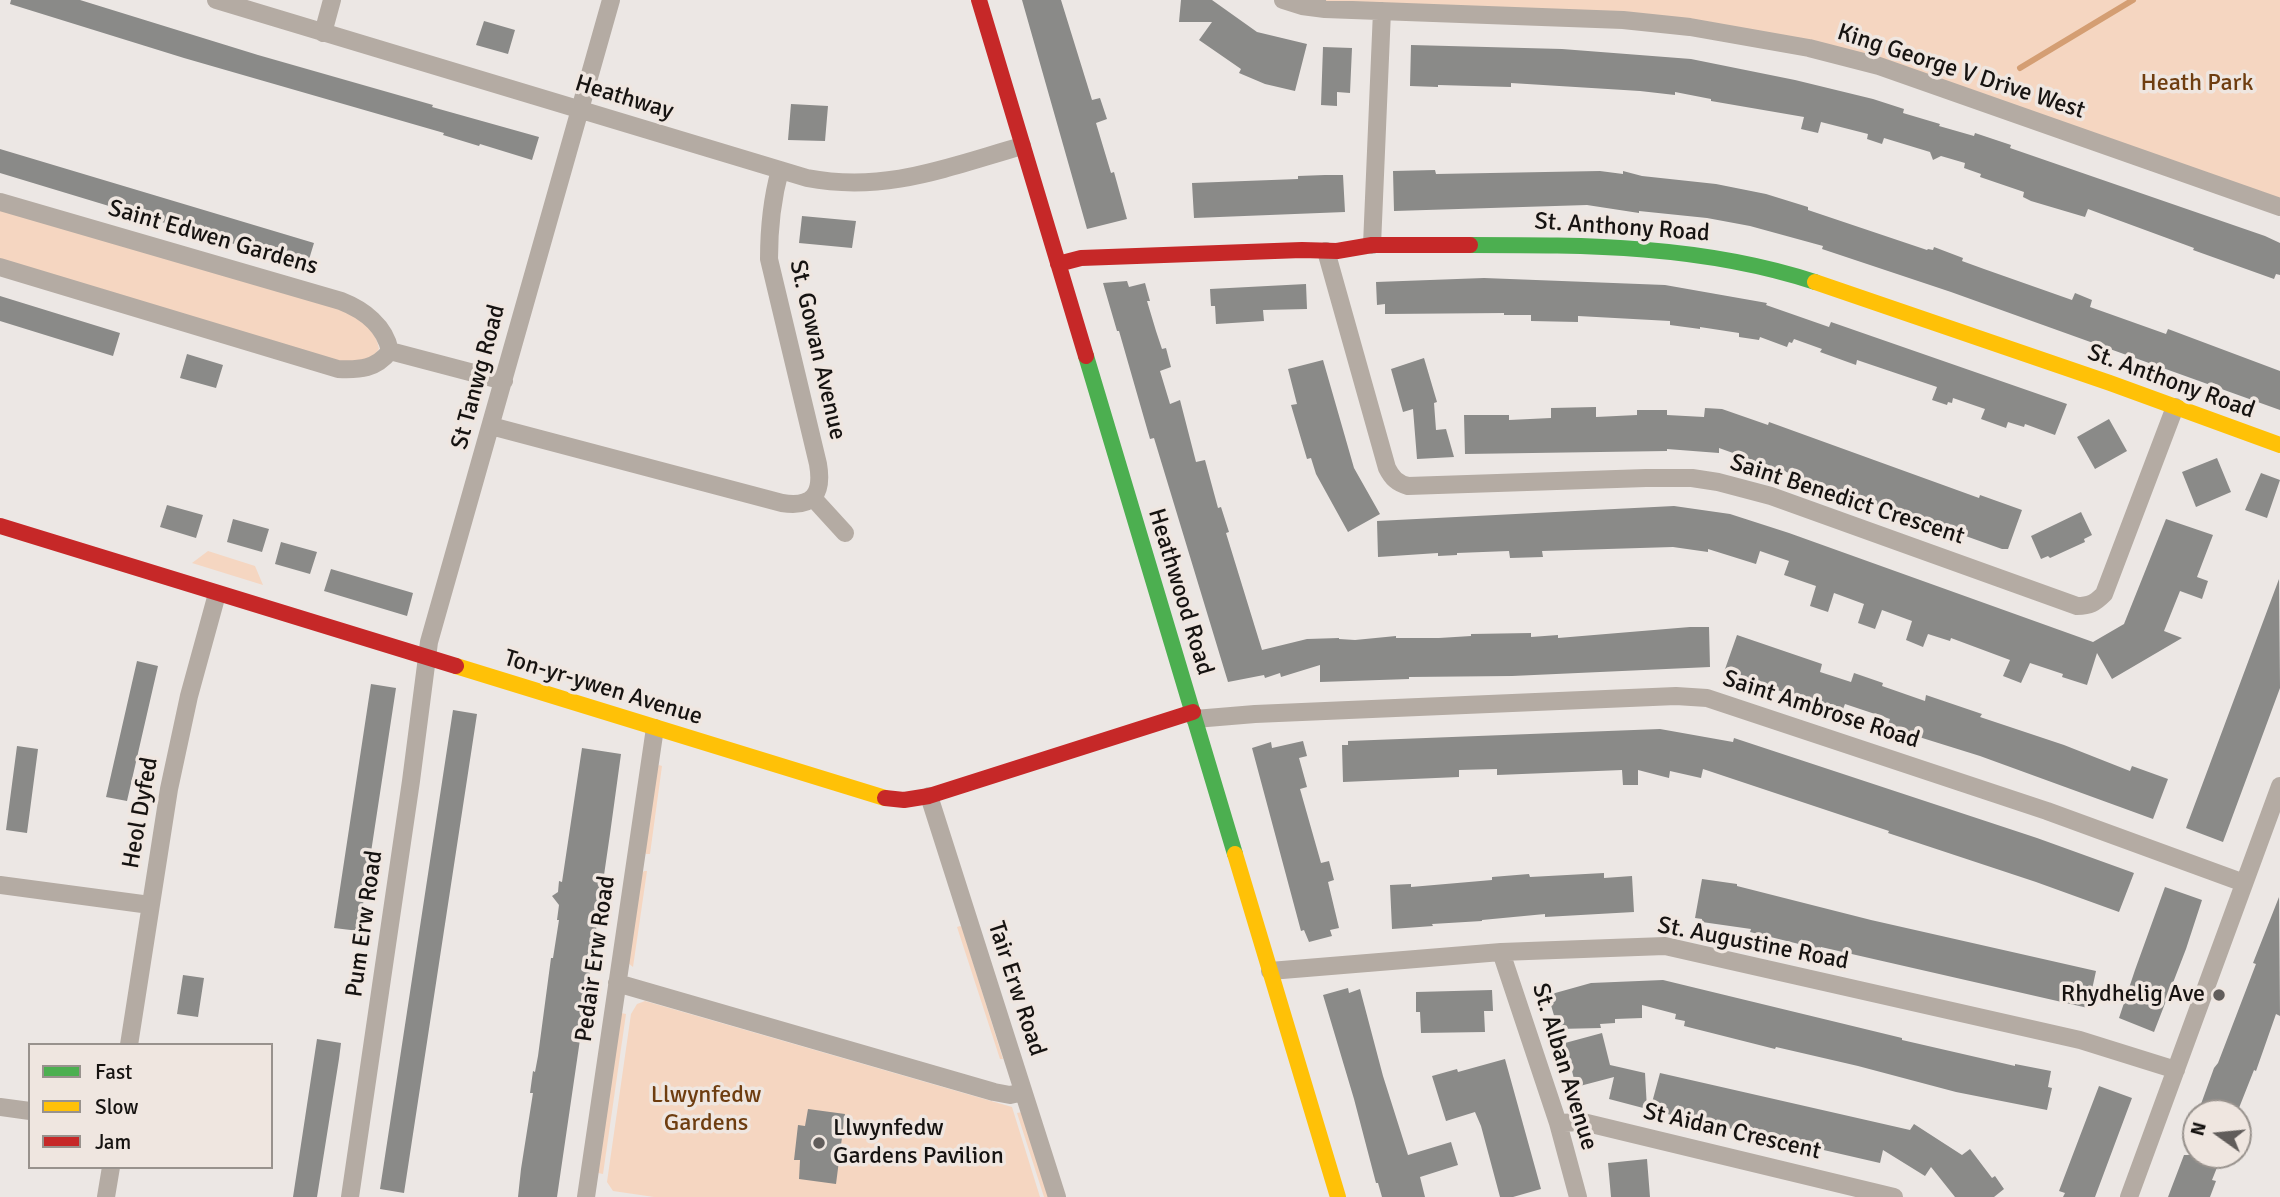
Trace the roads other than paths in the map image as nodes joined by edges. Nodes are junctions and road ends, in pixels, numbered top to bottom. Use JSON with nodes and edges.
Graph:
{"nodes":[{"id":1,"x":216,"y":0,"type":"edge"},
{"id":2,"x":332,"y":0,"type":"edge"},
{"id":3,"x":611,"y":0,"type":"edge"},
{"id":4,"x":979,"y":0,"type":"edge"},
{"id":5,"x":1283,"y":0,"type":"edge"},
{"id":6,"x":1382,"y":11,"type":"junction"},
{"id":7,"x":323,"y":33,"type":"junction"},
{"id":8,"x":579,"y":111,"type":"junction"},
{"id":9,"x":1022,"y":146,"type":"junction"},
{"id":10,"x":780,"y":170,"type":"junction"},
{"id":11,"x":0,"y":202,"type":"edge"},
{"id":12,"x":2280,"y":208,"type":"edge"},
{"id":13,"x":1372,"y":245,"type":"junction"},
{"id":14,"x":1326,"y":251,"type":"junction"},
{"id":15,"x":1058,"y":264,"type":"junction"},
{"id":16,"x":0,"y":267,"type":"edge"},
{"id":17,"x":390,"y":351,"type":"junction"},
{"id":18,"x":504,"y":381,"type":"junction"},
{"id":19,"x":2175,"y":407,"type":"junction"},
{"id":20,"x":491,"y":426,"type":"junction"},
{"id":21,"x":2280,"y":445,"type":"edge"},
{"id":22,"x":813,"y":498,"type":"junction"},
{"id":23,"x":0,"y":526,"type":"edge"},
{"id":24,"x":845,"y":533,"type":"dead end"},
{"id":25,"x":217,"y":594,"type":"junction"},
{"id":26,"x":428,"y":657,"type":"junction"},
{"id":27,"x":1194,"y":716,"type":"junction"},
{"id":28,"x":655,"y":729,"type":"junction"},
{"id":29,"x":2280,"y":786,"type":"edge"},
{"id":30,"x":929,"y":796,"type":"junction"},
{"id":31,"x":2244,"y":883,"type":"junction"},
{"id":32,"x":0,"y":885,"type":"edge"},
{"id":33,"x":150,"y":905,"type":"junction"},
{"id":34,"x":1501,"y":952,"type":"junction"},
{"id":35,"x":1270,"y":971,"type":"junction"},
{"id":36,"x":617,"y":983,"type":"junction"},
{"id":37,"x":129,"y":1043,"type":"edge"},
{"id":38,"x":2176,"y":1070,"type":"junction"},
{"id":39,"x":1023,"y":1092,"type":"junction"},
{"id":40,"x":0,"y":1107,"type":"edge"},
{"id":41,"x":28,"y":1111,"type":"edge"},
{"id":42,"x":1558,"y":1123,"type":"junction"},
{"id":43,"x":111,"y":1169,"type":"edge"},
{"id":44,"x":106,"y":1197,"type":"edge"},
{"id":45,"x":350,"y":1197,"type":"edge"},
{"id":46,"x":586,"y":1197,"type":"edge"},
{"id":47,"x":1057,"y":1197,"type":"edge"},
{"id":48,"x":1338,"y":1197,"type":"edge"},
{"id":49,"x":1578,"y":1197,"type":"edge"},
{"id":50,"x":1894,"y":1197,"type":"edge"},
{"id":51,"x":2129,"y":1197,"type":"edge"}],
"edges":[{"from":1,"to":7,"type":"street","name":"Heathway"},
{"from":2,"to":7,"type":"street"},
{"from":3,"to":8,"type":"street","name":"St Tanwg Road"},
{"from":4,"to":9,"type":"street","name":"Heathwood Road"},
{"from":5,"to":6,"type":"street","name":"King George V Drive West"},
{"from":6,"to":12,"type":"street","name":"King George V Drive West"},
{"from":6,"to":13,"type":"street"},
{"from":7,"to":8,"type":"street","name":"Heathway"},
{"from":8,"to":10,"type":"street","name":"Heathway"},
{"from":8,"to":18,"type":"street","name":"St Tanwg Road"},
{"from":9,"to":10,"type":"street","name":"Heathway"},
{"from":9,"to":15,"type":"street","name":"Heathwood Road"},
{"from":10,"to":22,"type":"street","name":"St. Gowan Avenue"},
{"from":11,"to":17,"type":"street","name":"Saint Edwen Gardens"},
{"from":13,"to":14,"type":"street","name":"St. Anthony Road"},
{"from":13,"to":19,"type":"street","name":"St. Anthony Road"},
{"from":14,"to":15,"type":"street","name":"St. Anthony Road"},
{"from":14,"to":19,"type":"street","name":"Saint Benedict Crescent"},
{"from":15,"to":27,"type":"street","name":"Heathwood Road"},
{"from":16,"to":17,"type":"street"},
{"from":17,"to":18,"type":"street"},
{"from":18,"to":20,"type":"street","name":"St Tanwg Road"},
{"from":19,"to":21,"type":"street","name":"St. Anthony Road"},
{"from":20,"to":22,"type":"street"},
{"from":20,"to":26,"type":"street","name":"St Tanwg Road"},
{"from":22,"to":24,"type":"street"},
{"from":23,"to":25,"type":"street","name":"Ton-yr-ywen Avenue"},
{"from":25,"to":26,"type":"street","name":"Ton-yr-ywen Avenue"},
{"from":25,"to":33,"type":"street","name":"Heol Dyfed"},
{"from":26,"to":28,"type":"street","name":"Ton-yr-ywen Avenue"},
{"from":26,"to":45,"type":"street","name":"Pum Erw Road"},
{"from":27,"to":30,"type":"street","name":"Ton-yr-ywen Avenue"},
{"from":27,"to":31,"type":"street","name":"Saint Ambrose Road"},
{"from":27,"to":35,"type":"street","name":"Heathwood Road"},
{"from":28,"to":30,"type":"street","name":"Ton-yr-ywen Avenue"},
{"from":28,"to":36,"type":"street","name":"Pedair Erw Road"},
{"from":29,"to":31,"type":"street"},
{"from":30,"to":39,"type":"street","name":"Tair Erw Road"},
{"from":31,"to":38,"type":"street"},
{"from":32,"to":33,"type":"street"},
{"from":33,"to":37,"type":"street","name":"Heol Dyfed"},
{"from":34,"to":35,"type":"street","name":"St. Augustine Road"},
{"from":34,"to":38,"type":"street","name":"St. Augustine Road"},
{"from":34,"to":42,"type":"street","name":"St. Alban Avenue"},
{"from":35,"to":48,"type":"street","name":"Heathwood Road"},
{"from":36,"to":39,"type":"street"},
{"from":36,"to":46,"type":"street","name":"Pedair Erw Road"},
{"from":38,"to":51,"type":"street"},
{"from":39,"to":47,"type":"street","name":"Tair Erw Road"},
{"from":40,"to":41,"type":"street"},
{"from":42,"to":49,"type":"street","name":"St. Alban Avenue"},
{"from":42,"to":50,"type":"street","name":"St Aidan Crescent"},
{"from":43,"to":44,"type":"street"}]}
